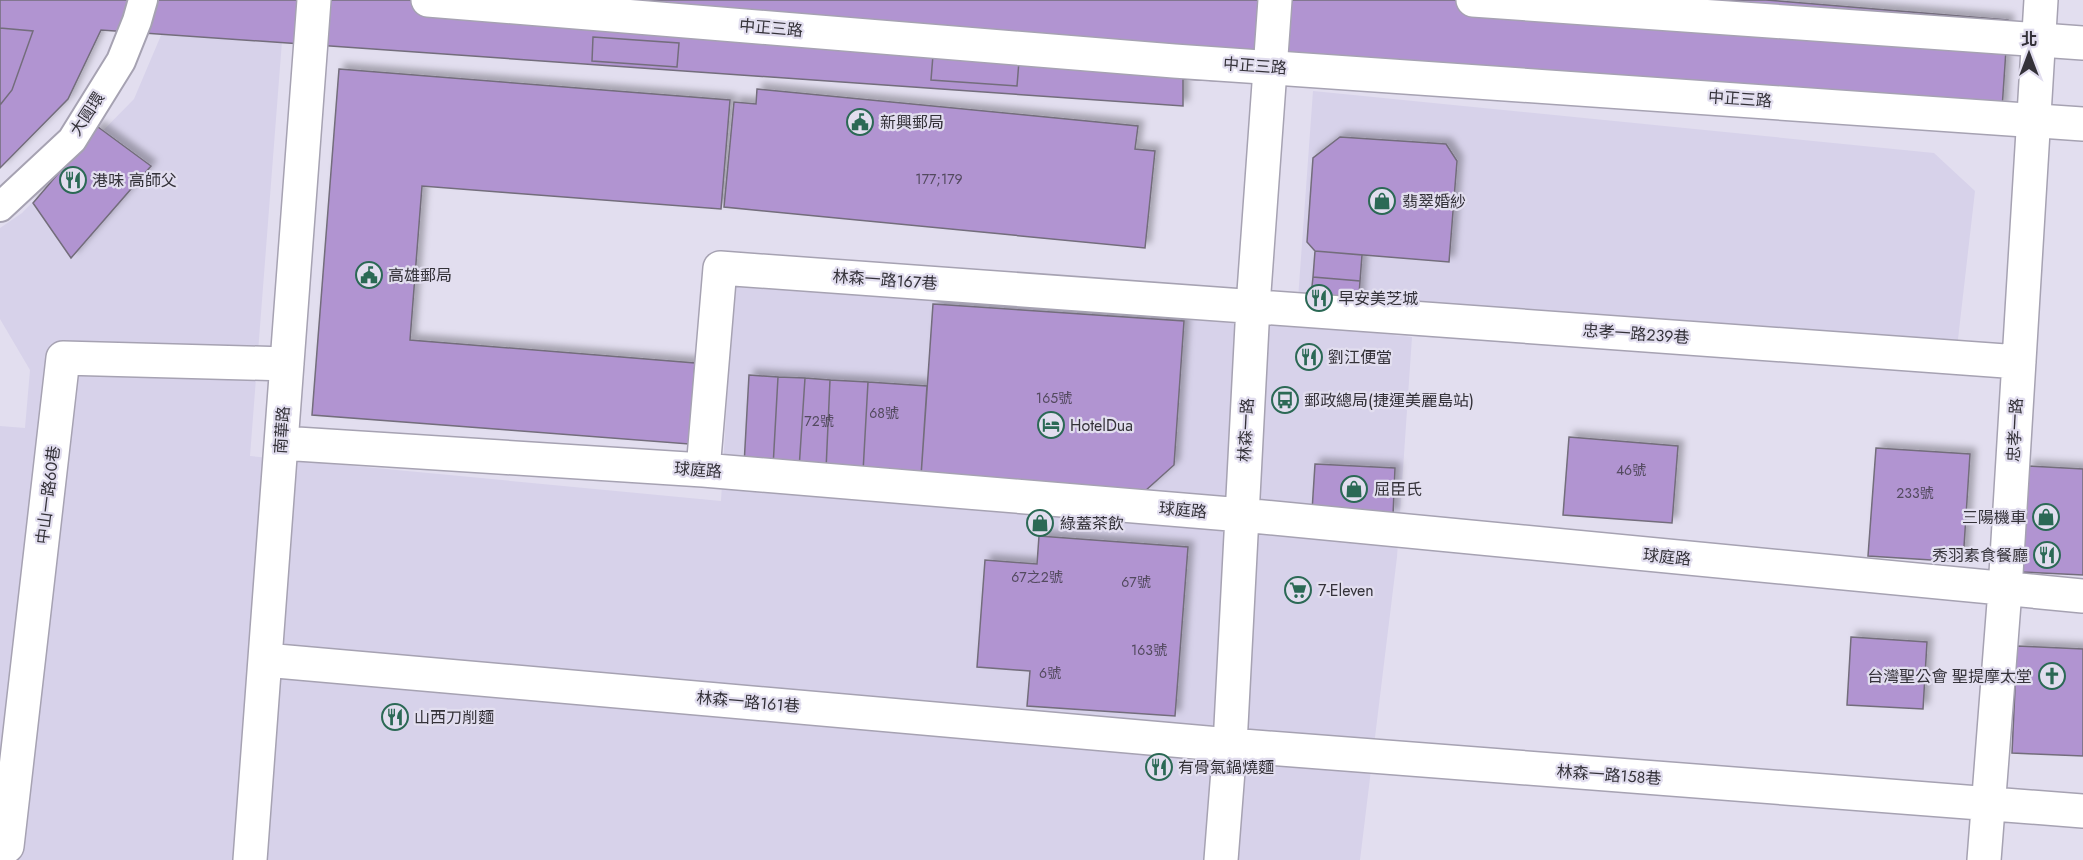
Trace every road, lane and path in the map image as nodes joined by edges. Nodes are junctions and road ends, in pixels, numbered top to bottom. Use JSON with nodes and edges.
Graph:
{"nodes":[{"id":1,"x":143,"y":0,"type":"edge"},
{"id":2,"x":314,"y":0,"type":"edge"},
{"id":3,"x":428,"y":0,"type":"edge"},
{"id":4,"x":1275,"y":0,"type":"edge"},
{"id":5,"x":1473,"y":0,"type":"edge"},
{"id":6,"x":2041,"y":0,"type":"edge"},
{"id":7,"x":2038,"y":40,"type":"junction"},
{"id":8,"x":2083,"y":43,"type":"edge"},
{"id":9,"x":1270,"y":67,"type":"junction"},
{"id":10,"x":2035,"y":120,"type":"junction"},
{"id":11,"x":2083,"y":124,"type":"edge"},
{"id":12,"x":0,"y":207,"type":"edge"},
{"id":13,"x":1253,"y":306,"type":"junction"},
{"id":14,"x":2019,"y":362,"type":"junction"},
{"id":15,"x":287,"y":364,"type":"junction"},
{"id":16,"x":281,"y":443,"type":"junction"},
{"id":17,"x":702,"y":471,"type":"junction"},
{"id":18,"x":1242,"y":515,"type":"junction"},
{"id":19,"x":2005,"y":590,"type":"junction"},
{"id":20,"x":2083,"y":596,"type":"edge"},
{"id":21,"x":265,"y":660,"type":"junction"},
{"id":22,"x":1230,"y":745,"type":"junction"},
{"id":23,"x":1989,"y":804,"type":"junction"},
{"id":24,"x":2083,"y":811,"type":"edge"},
{"id":25,"x":5,"y":851,"type":"edge"},
{"id":26,"x":250,"y":860,"type":"edge"},
{"id":27,"x":1221,"y":860,"type":"edge"},
{"id":28,"x":1984,"y":860,"type":"edge"}],
"edges":[{"from":1,"to":12,"type":"street","name":"大圓環"},
{"from":2,"to":15,"type":"street","name":"南華路"},
{"from":3,"to":9,"type":"street","name":"中正三路"},
{"from":4,"to":9,"type":"street","name":"林森一路"},
{"from":5,"to":7,"type":"street"},
{"from":6,"to":7,"type":"street","name":"忠孝一路"},
{"from":7,"to":8,"type":"street"},
{"from":7,"to":10,"type":"street","name":"忠孝一路"},
{"from":9,"to":10,"type":"street","name":"中正三路"},
{"from":9,"to":13,"type":"street","name":"林森一路"},
{"from":10,"to":11,"type":"street","name":"中正三路"},
{"from":10,"to":14,"type":"street","name":"忠孝一路"},
{"from":13,"to":14,"type":"street","name":"忠孝一路239巷"},
{"from":13,"to":17,"type":"street","name":"林森一路167巷"},
{"from":13,"to":18,"type":"street","name":"林森一路"},
{"from":14,"to":19,"type":"street","name":"忠孝一路"},
{"from":15,"to":16,"type":"street","name":"南華路"},
{"from":15,"to":25,"type":"street","name":"中山一路60巷"},
{"from":16,"to":17,"type":"street","name":"球庭路"},
{"from":16,"to":21,"type":"street","name":"南華路"},
{"from":17,"to":18,"type":"street","name":"球庭路"},
{"from":18,"to":19,"type":"street","name":"球庭路"},
{"from":18,"to":22,"type":"street","name":"林森一路"},
{"from":19,"to":20,"type":"street","name":"球庭路"},
{"from":19,"to":23,"type":"street","name":"忠孝一路"},
{"from":21,"to":22,"type":"street","name":"林森一路161巷"},
{"from":21,"to":26,"type":"street","name":"南華路"},
{"from":22,"to":23,"type":"street","name":"林森一路158巷"},
{"from":22,"to":27,"type":"street","name":"林森一路"},
{"from":23,"to":24,"type":"street","name":"林森一路158巷"},
{"from":23,"to":28,"type":"street","name":"忠孝一路"}]}
